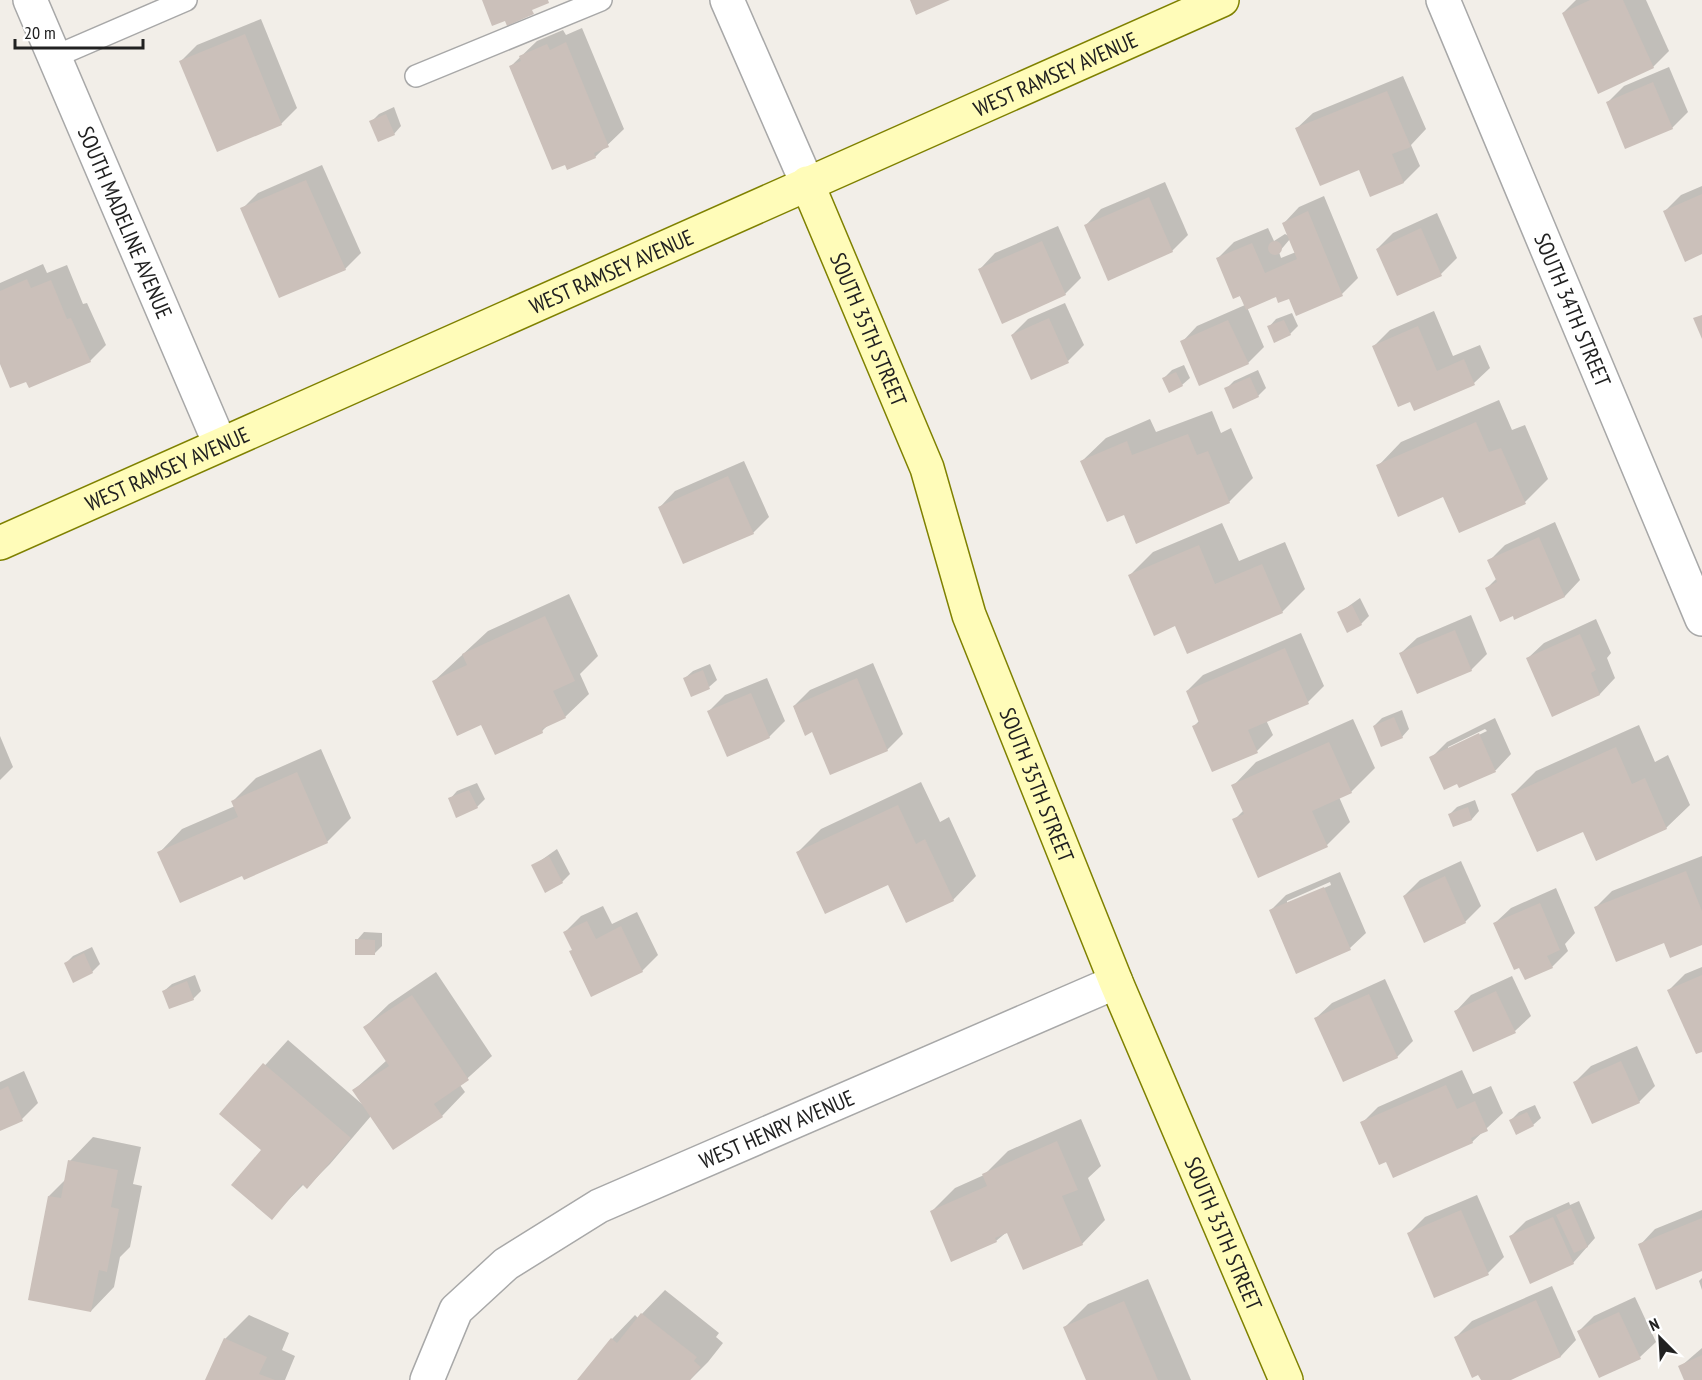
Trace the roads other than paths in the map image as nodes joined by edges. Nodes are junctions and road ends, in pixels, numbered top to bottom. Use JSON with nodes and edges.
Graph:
{"nodes":[{"id":1,"x":30,"y":0,"type":"edge"},
{"id":2,"x":186,"y":0,"type":"edge"},
{"id":3,"x":601,"y":0,"type":"edge"},
{"id":4,"x":727,"y":0,"type":"edge"},
{"id":5,"x":1222,"y":0,"type":"edge"},
{"id":6,"x":1443,"y":0,"type":"edge"},
{"id":7,"x":54,"y":57,"type":"junction"},
{"id":8,"x":416,"y":76,"type":"dead end"},
{"id":9,"x":807,"y":183,"type":"junction"},
{"id":10,"x":220,"y":444,"type":"junction"},
{"id":11,"x":0,"y":543,"type":"edge"},
{"id":12,"x":1702,"y":619,"type":"edge"},
{"id":13,"x":1116,"y":982,"type":"junction"},
{"id":14,"x":427,"y":1380,"type":"edge"},
{"id":15,"x":1286,"y":1380,"type":"edge"}],
"edges":[{"from":1,"to":7,"type":"street","name":"SOUTH MADELINE AVENUE"},
{"from":2,"to":7,"type":"lane"},
{"from":3,"to":8,"type":"lane"},
{"from":4,"to":9,"type":"street"},
{"from":5,"to":9,"type":"street","name":"WEST RAMSEY AVENUE"},
{"from":6,"to":12,"type":"street","name":"SOUTH 34TH STREET"},
{"from":7,"to":10,"type":"street","name":"SOUTH MADELINE AVENUE"},
{"from":9,"to":10,"type":"street","name":"WEST RAMSEY AVENUE"},
{"from":9,"to":13,"type":"street","name":"SOUTH 35TH STREET"},
{"from":10,"to":11,"type":"street","name":"WEST RAMSEY AVENUE"},
{"from":13,"to":14,"type":"street","name":"WEST HENRY AVENUE"},
{"from":13,"to":15,"type":"street","name":"SOUTH 35TH STREET"}]}
